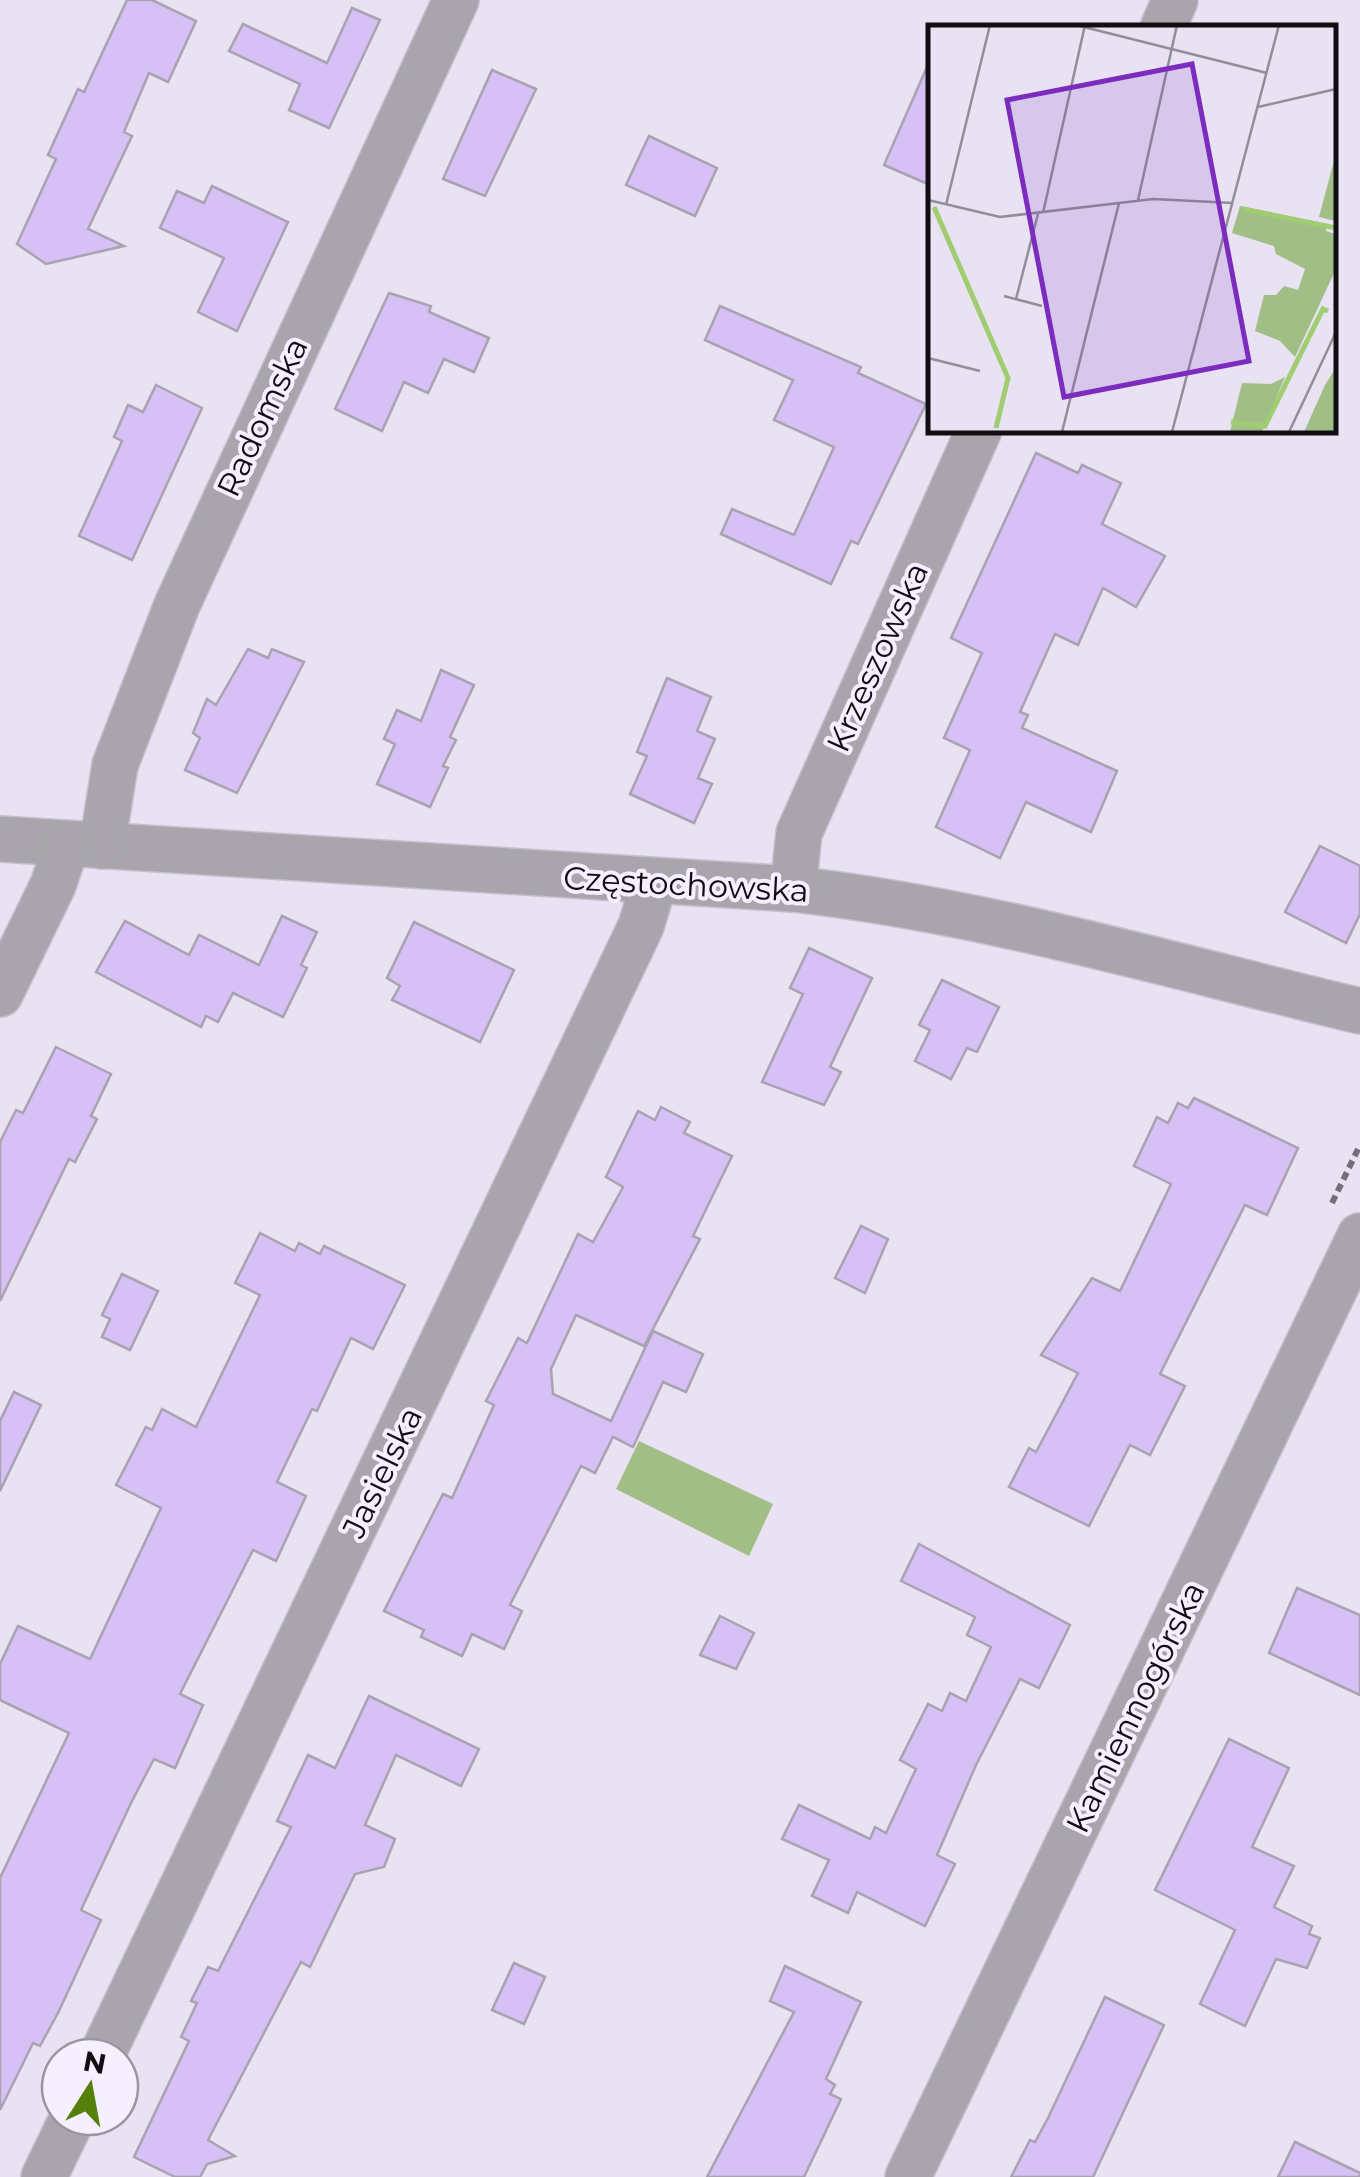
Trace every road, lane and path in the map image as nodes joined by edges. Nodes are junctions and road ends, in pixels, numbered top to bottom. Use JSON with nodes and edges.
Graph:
{"nodes":[{"id":1,"x":456,"y":0,"type":"edge"},
{"id":2,"x":1176,"y":0,"type":"edge"},
{"id":3,"x":1164,"y":25,"type":"edge"},
{"id":4,"x":979,"y":432,"type":"edge"},
{"id":5,"x":0,"y":839,"type":"edge"},
{"id":6,"x":84,"y":845,"type":"junction"},
{"id":7,"x":654,"y":883,"type":"junction"},
{"id":8,"x":793,"y":889,"type":"junction"},
{"id":9,"x":0,"y":994,"type":"edge"},
{"id":10,"x":1360,"y":1011,"type":"edge"},
{"id":11,"x":1360,"y":1236,"type":"edge"},
{"id":12,"x":111,"y":2037,"type":"edge"},
{"id":13,"x":63,"y":2137,"type":"edge"},
{"id":14,"x":44,"y":2177,"type":"edge"},
{"id":15,"x":908,"y":2177,"type":"edge"}],
"edges":[{"from":1,"to":6,"type":"street","name":"Radomska"},
{"from":2,"to":3,"type":"street"},
{"from":4,"to":8,"type":"street","name":"Krzeszowska"},
{"from":5,"to":6,"type":"street","name":"Częstochowska"},
{"from":6,"to":7,"type":"street","name":"Częstochowska"},
{"from":6,"to":9,"type":"street","name":"Radomska"},
{"from":7,"to":8,"type":"street","name":"Częstochowska"},
{"from":7,"to":12,"type":"street","name":"Jasielska"},
{"from":8,"to":10,"type":"street","name":"Częstochowska"},
{"from":11,"to":15,"type":"street","name":"Kamiennogórska"},
{"from":13,"to":14,"type":"street"}]}
